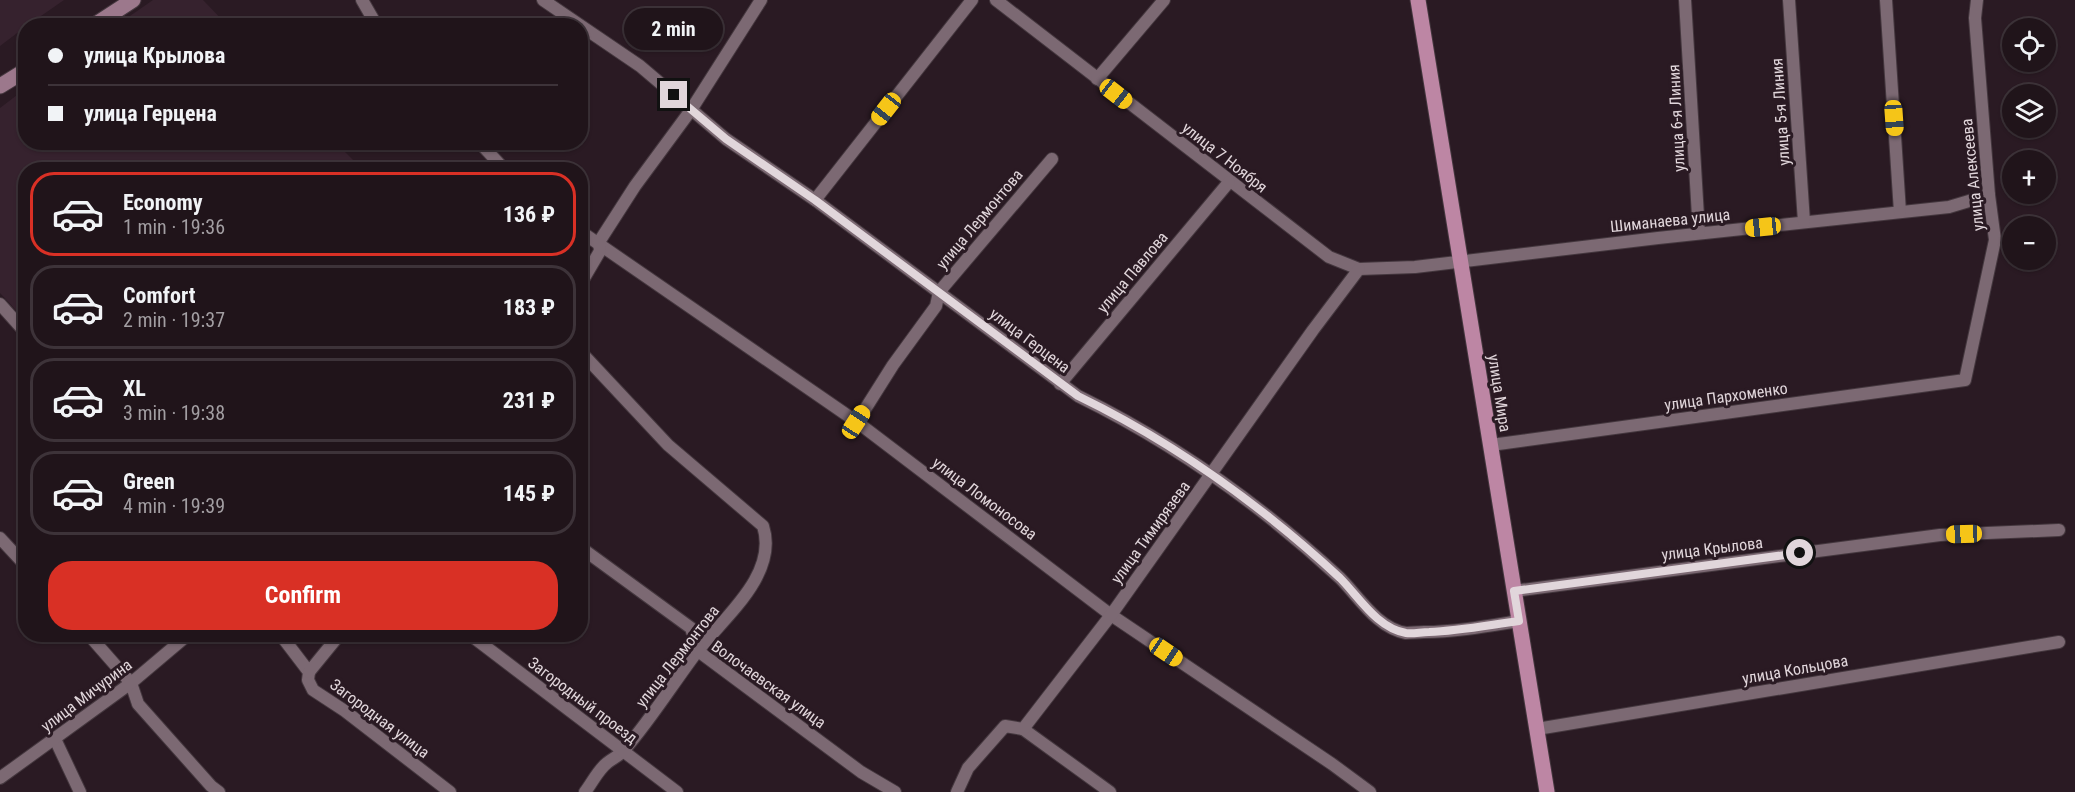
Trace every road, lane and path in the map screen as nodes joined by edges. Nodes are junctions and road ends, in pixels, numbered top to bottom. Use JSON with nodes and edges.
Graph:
{"nodes":[{"id":1,"x":133,"y":0,"type":"edge"},
{"id":2,"x":362,"y":0,"type":"edge"},
{"id":3,"x":543,"y":0,"type":"edge"},
{"id":4,"x":761,"y":0,"type":"edge"},
{"id":5,"x":972,"y":0,"type":"edge"},
{"id":6,"x":996,"y":0,"type":"edge"},
{"id":7,"x":1164,"y":0,"type":"edge"},
{"id":8,"x":1418,"y":0,"type":"edge"},
{"id":9,"x":1685,"y":0,"type":"edge"},
{"id":10,"x":1790,"y":0,"type":"edge"},
{"id":11,"x":1886,"y":0,"type":"edge"},
{"id":12,"x":1977,"y":0,"type":"edge"},
{"id":13,"x":105,"y":18,"type":"edge"},
{"id":14,"x":372,"y":18,"type":"edge"},
{"id":15,"x":569,"y":18,"type":"edge"},
{"id":16,"x":588,"y":31,"type":"edge"},
{"id":17,"x":18,"y":74,"type":"edge"},
{"id":18,"x":1097,"y":79,"type":"junction"},
{"id":19,"x":0,"y":86,"type":"edge"},
{"id":20,"x":691,"y":110,"type":"junction"},
{"id":21,"x":486,"y":150,"type":"edge"},
{"id":22,"x":1052,"y":159,"type":"dead end"},
{"id":23,"x":498,"y":162,"type":"edge"},
{"id":24,"x":1229,"y":182,"type":"junction"},
{"id":25,"x":1989,"y":195,"type":"junction"},
{"id":26,"x":815,"y":200,"type":"junction"},
{"id":27,"x":1900,"y":212,"type":"junction"},
{"id":28,"x":1804,"y":222,"type":"junction"},
{"id":29,"x":1699,"y":233,"type":"junction"},
{"id":30,"x":588,"y":236,"type":"edge"},
{"id":31,"x":599,"y":242,"type":"junction"},
{"id":32,"x":1461,"y":262,"type":"junction"},
{"id":33,"x":1359,"y":269,"type":"junction"},
{"id":34,"x":588,"y":271,"type":"edge"},
{"id":35,"x":939,"y":292,"type":"junction"},
{"id":36,"x":0,"y":304,"type":"edge"},
{"id":37,"x":18,"y":324,"type":"edge"},
{"id":38,"x":588,"y":360,"type":"edge"},
{"id":39,"x":1965,"y":380,"type":"joint"},
{"id":40,"x":1060,"y":384,"type":"junction"},
{"id":41,"x":856,"y":422,"type":"junction"},
{"id":42,"x":1491,"y":445,"type":"junction"},
{"id":43,"x":1212,"y":474,"type":"junction"},
{"id":44,"x":2059,"y":530,"type":"dead end"},
{"id":45,"x":0,"y":538,"type":"edge"},
{"id":46,"x":588,"y":553,"type":"edge"},
{"id":47,"x":18,"y":557,"type":"edge"},
{"id":48,"x":1514,"y":591,"type":"junction"},
{"id":49,"x":1111,"y":615,"type":"junction"},
{"id":50,"x":1519,"y":621,"type":"junction"},
{"id":51,"x":95,"y":642,"type":"edge"},
{"id":52,"x":180,"y":642,"type":"edge"},
{"id":53,"x":286,"y":642,"type":"edge"},
{"id":54,"x":333,"y":642,"type":"edge"},
{"id":55,"x":480,"y":642,"type":"edge"},
{"id":56,"x":2059,"y":642,"type":"dead end"},
{"id":57,"x":698,"y":651,"type":"junction"},
{"id":58,"x":309,"y":672,"type":"junction"},
{"id":59,"x":131,"y":683,"type":"junction"},
{"id":60,"x":1023,"y":729,"type":"junction"},
{"id":61,"x":1537,"y":729,"type":"junction"},
{"id":62,"x":55,"y":739,"type":"junction"},
{"id":63,"x":624,"y":752,"type":"junction"},
{"id":64,"x":0,"y":778,"type":"edge"},
{"id":65,"x":80,"y":792,"type":"edge"},
{"id":66,"x":219,"y":792,"type":"edge"},
{"id":67,"x":450,"y":792,"type":"edge"},
{"id":68,"x":585,"y":792,"type":"edge"},
{"id":69,"x":677,"y":792,"type":"edge"},
{"id":70,"x":895,"y":792,"type":"edge"},
{"id":71,"x":957,"y":792,"type":"edge"},
{"id":72,"x":1110,"y":792,"type":"edge"},
{"id":73,"x":1370,"y":792,"type":"edge"},
{"id":74,"x":1547,"y":792,"type":"edge"}],
"edges":[{"from":1,"to":13,"type":"street"},
{"from":2,"to":14,"type":"street"},
{"from":3,"to":15,"type":"street","name":"улица Герцена"},
{"from":4,"to":20,"type":"street"},
{"from":5,"to":26,"type":"street"},
{"from":6,"to":18,"type":"street","name":"улица 7 Ноября"},
{"from":7,"to":18,"type":"street"},
{"from":8,"to":32,"type":"main road","name":"улица Мира"},
{"from":9,"to":29,"type":"street","name":"улица 6-я Линия"},
{"from":10,"to":28,"type":"street","name":"улица 5-я Линия"},
{"from":11,"to":27,"type":"street"},
{"from":12,"to":25,"type":"street","name":"улица Алексеева"},
{"from":16,"to":20,"type":"street","name":"улица Герцена"},
{"from":17,"to":19,"type":"street"},
{"from":18,"to":24,"type":"street","name":"улица 7 Ноября"},
{"from":20,"to":26,"type":"street","name":"улица Герцена"},
{"from":20,"to":31,"type":"street"},
{"from":21,"to":23,"type":"street"},
{"from":22,"to":35,"type":"street","name":"улица Лермонтова"},
{"from":24,"to":33,"type":"street","name":"улица 7 Ноября"},
{"from":24,"to":40,"type":"street","name":"улица Павлова"},
{"from":25,"to":27,"type":"street","name":"Шиманаева улица"},
{"from":25,"to":39,"type":"street","name":"улица Алексеева"},
{"from":26,"to":35,"type":"street","name":"улица Герцена"},
{"from":27,"to":28,"type":"street","name":"Шиманаева улица"},
{"from":28,"to":29,"type":"street","name":"Шиманаева улица"},
{"from":29,"to":32,"type":"street","name":"Шиманаева улица"},
{"from":30,"to":31,"type":"street","name":"улица Ломоносова"},
{"from":31,"to":34,"type":"street"},
{"from":31,"to":41,"type":"street","name":"улица Ломоносова"},
{"from":32,"to":33,"type":"street","name":"улица 7 Ноября"},
{"from":32,"to":42,"type":"main road","name":"улица Мира"},
{"from":33,"to":43,"type":"street","name":"улица Тимирязева"},
{"from":35,"to":40,"type":"street","name":"улица Герцена"},
{"from":35,"to":41,"type":"street","name":"улица Лермонтова"},
{"from":36,"to":37,"type":"street"},
{"from":38,"to":57,"type":"street","name":"улица Лермонтова"},
{"from":39,"to":42,"type":"street","name":"улица Пархоменко"},
{"from":40,"to":43,"type":"street","name":"улица Герцена"},
{"from":41,"to":49,"type":"street","name":"улица Ломоносова"},
{"from":42,"to":48,"type":"main road","name":"улица Мира"},
{"from":43,"to":49,"type":"street","name":"улица Тимирязева"},
{"from":43,"to":50,"type":"street","name":"улица Герцена"},
{"from":44,"to":48,"type":"street","name":"улица Крылова"},
{"from":45,"to":47,"type":"street"},
{"from":46,"to":57,"type":"street","name":"Волочаевская улица"},
{"from":48,"to":50,"type":"main road","name":"улица Мира"},
{"from":49,"to":60,"type":"street","name":"улица Тимирязева"},
{"from":49,"to":73,"type":"street","name":"улица Ломоносова"},
{"from":50,"to":61,"type":"main road","name":"улица Мира"},
{"from":51,"to":59,"type":"street"},
{"from":52,"to":59,"type":"street","name":"улица Мичурина"},
{"from":53,"to":58,"type":"street","name":"Загородная улица"},
{"from":54,"to":58,"type":"street"},
{"from":55,"to":63,"type":"street","name":"Загородный проезд"},
{"from":56,"to":61,"type":"street","name":"улица Кольцова"},
{"from":57,"to":63,"type":"street","name":"улица Лермонтова"},
{"from":57,"to":70,"type":"street","name":"Волочаевская улица"},
{"from":58,"to":67,"type":"street","name":"Загородная улица"},
{"from":59,"to":62,"type":"street","name":"улица Мичурина"},
{"from":59,"to":66,"type":"street"},
{"from":60,"to":71,"type":"street"},
{"from":60,"to":72,"type":"street"},
{"from":61,"to":74,"type":"main road","name":"улица Мира"},
{"from":62,"to":64,"type":"street","name":"улица Мичурина"},
{"from":62,"to":65,"type":"street"},
{"from":63,"to":68,"type":"street","name":"улица Лермонтова"},
{"from":63,"to":69,"type":"street","name":"Загородный проезд"}]}
